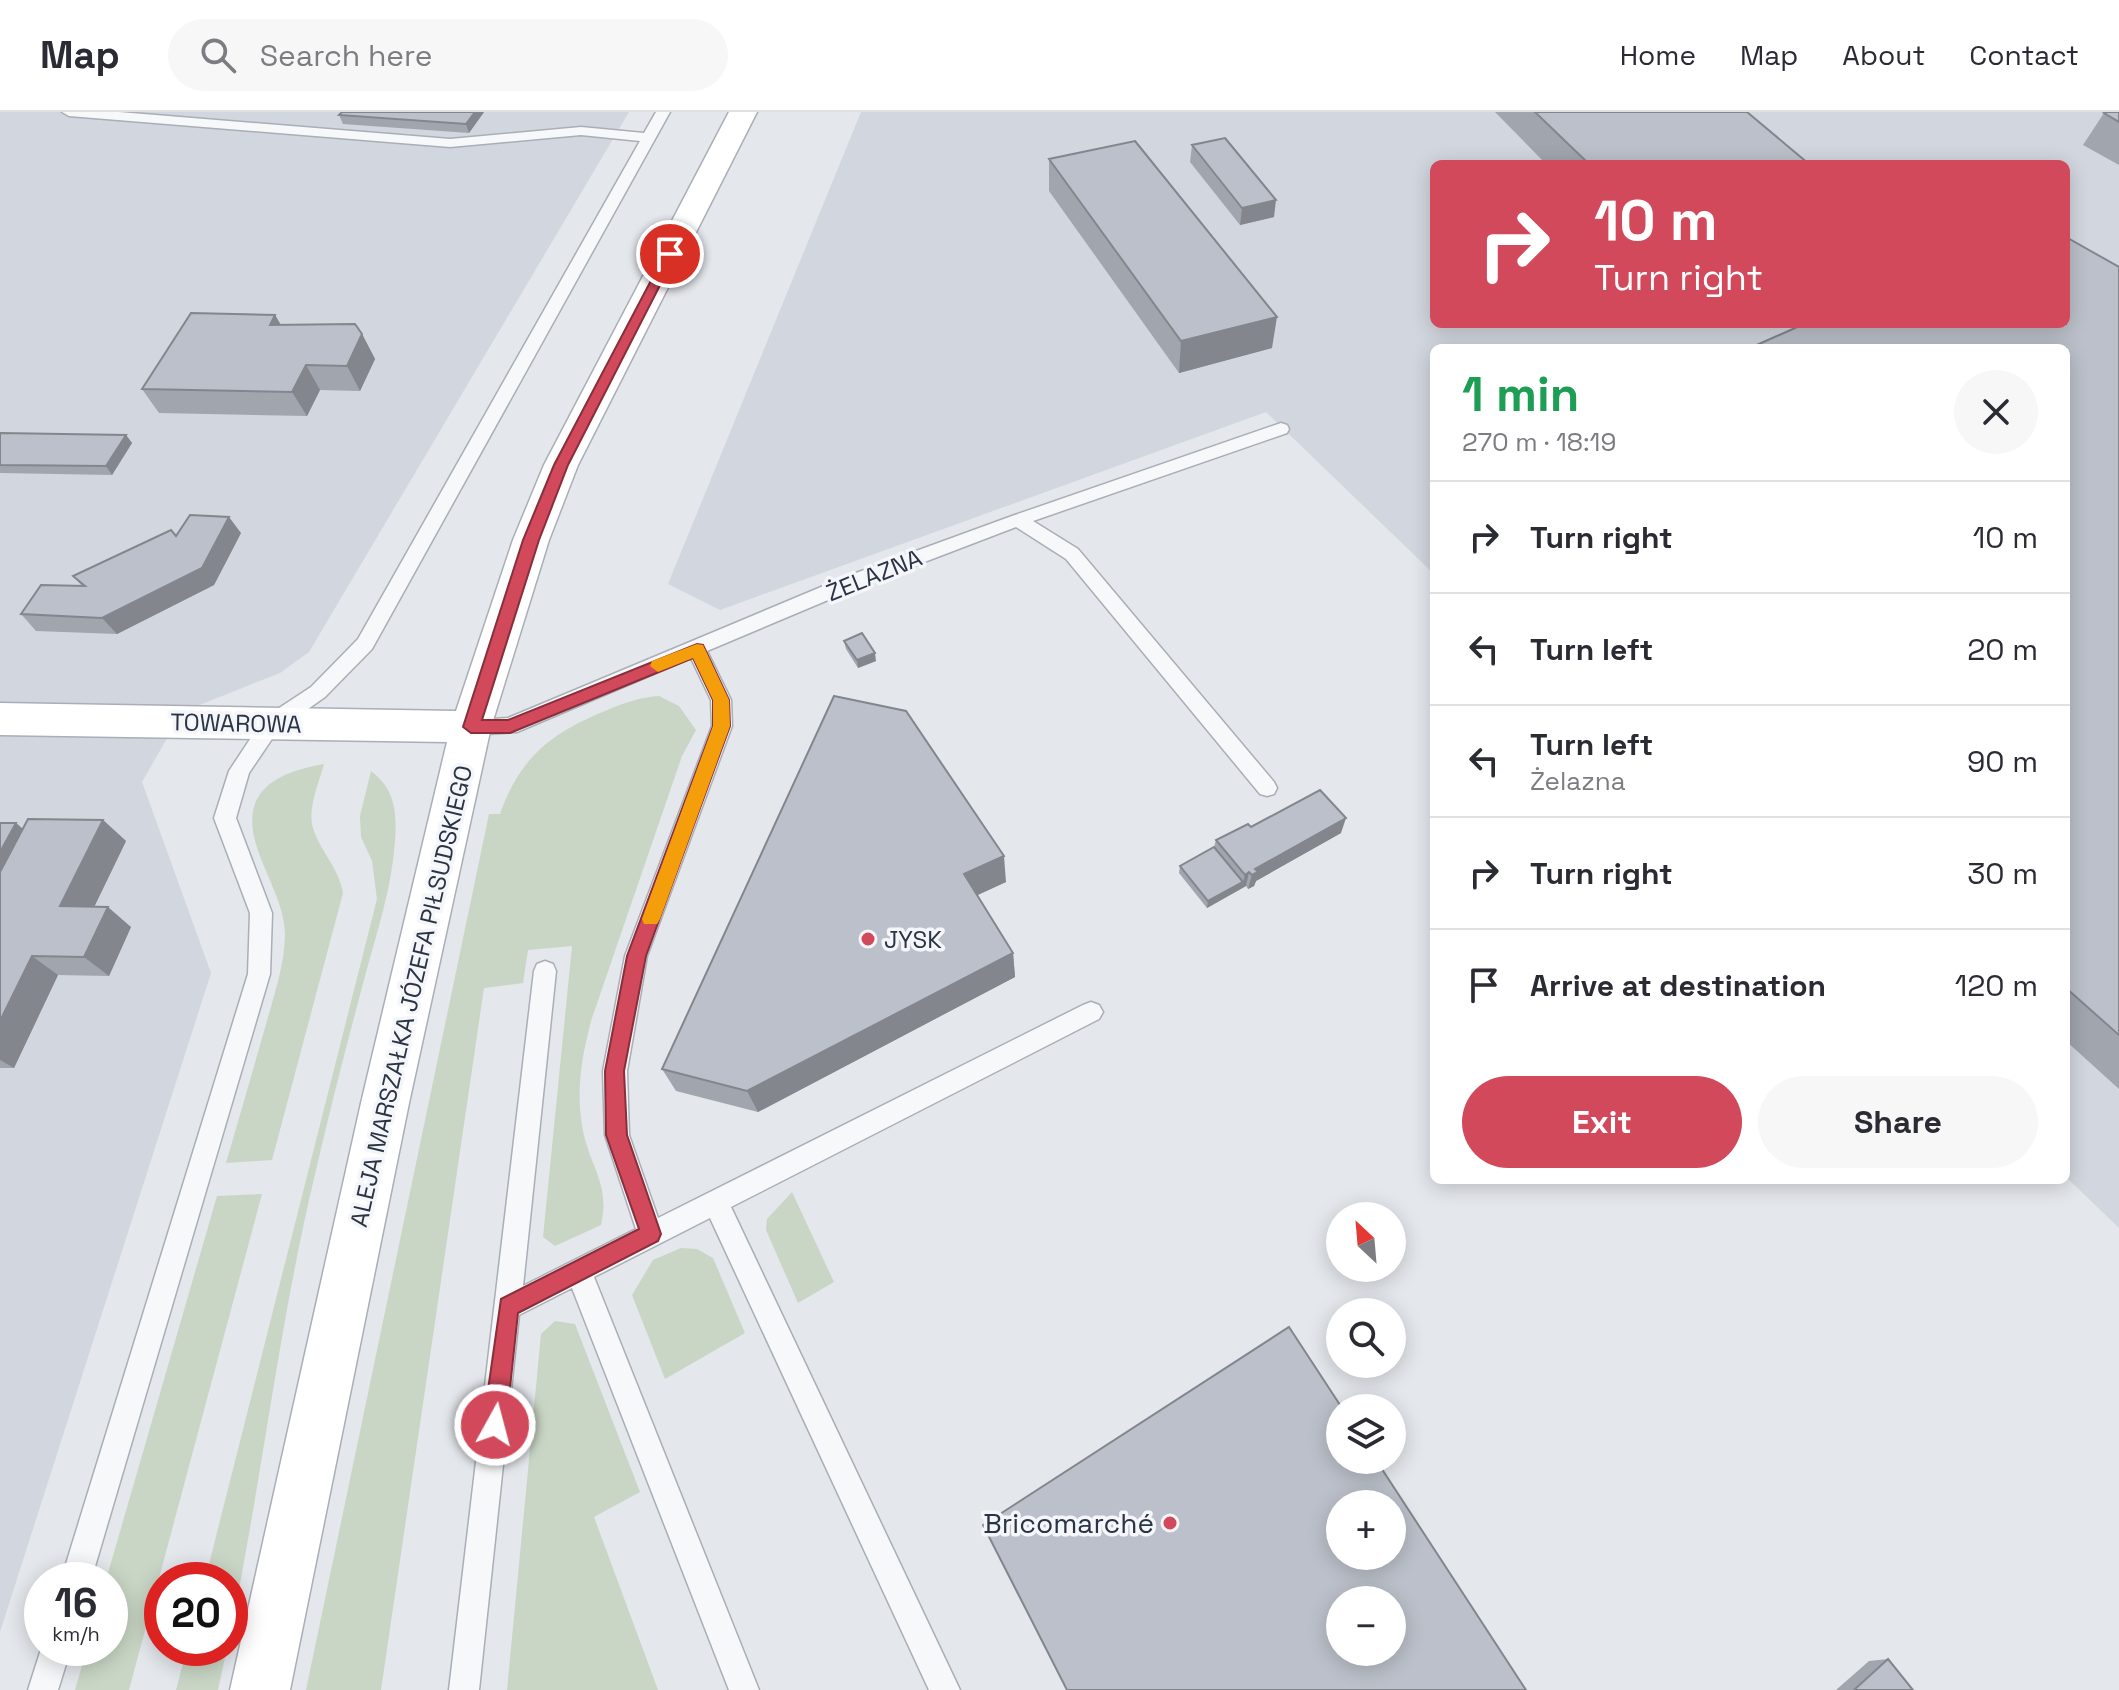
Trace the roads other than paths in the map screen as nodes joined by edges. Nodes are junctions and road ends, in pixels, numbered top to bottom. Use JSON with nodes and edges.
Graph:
{"nodes":[{"id":1,"x":69,"y":112,"type":"edge"},
{"id":2,"x":663,"y":112,"type":"edge"},
{"id":3,"x":743,"y":112,"type":"edge"},
{"id":4,"x":649,"y":138,"type":"junction"},
{"id":5,"x":1281,"y":429,"type":"dead end"},
{"id":6,"x":1018,"y":520,"type":"junction"},
{"id":7,"x":697,"y":650,"type":"junction"},
{"id":8,"x":0,"y":719,"type":"edge"},
{"id":9,"x":271,"y":724,"type":"junction"},
{"id":10,"x":471,"y":727,"type":"junction"},
{"id":11,"x":1267,"y":788,"type":"dead end"},
{"id":12,"x":545,"y":971,"type":"dead end"},
{"id":13,"x":1091,"y":1012,"type":"dead end"},
{"id":14,"x":715,"y":1201,"type":"junction"},
{"id":15,"x":651,"y":1234,"type":"junction"},
{"id":16,"x":578,"y":1270,"type":"junction"},
{"id":17,"x":508,"y":1307,"type":"junction"},
{"id":18,"x":81,"y":1562,"type":"edge"},
{"id":19,"x":50,"y":1666,"type":"edge"},
{"id":20,"x":43,"y":1690,"type":"edge"},
{"id":21,"x":260,"y":1690,"type":"edge"},
{"id":22,"x":464,"y":1690,"type":"edge"},
{"id":23,"x":744,"y":1690,"type":"edge"},
{"id":24,"x":945,"y":1690,"type":"edge"}],
"edges":[{"from":1,"to":4,"type":"lane"},
{"from":2,"to":4,"type":"lane"},
{"from":3,"to":10,"type":"main road","name":"ALEJA MARSZAŁKA JÓZEFA PIŁSUDSKIEGO"},
{"from":4,"to":9,"type":"lane"},
{"from":5,"to":6,"type":"lane","name":"ŻELAZNA"},
{"from":6,"to":7,"type":"lane","name":"ŻELAZNA"},
{"from":6,"to":11,"type":"lane"},
{"from":7,"to":10,"type":"lane","name":"ŻELAZNA"},
{"from":7,"to":15,"type":"lane"},
{"from":8,"to":9,"type":"main road","name":"TOWAROWA"},
{"from":9,"to":10,"type":"main road","name":"TOWAROWA"},
{"from":9,"to":18,"type":"lane"},
{"from":10,"to":21,"type":"main road","name":"ALEJA MARSZAŁKA JÓZEFA PIŁSUDSKIEGO"},
{"from":12,"to":17,"type":"lane"},
{"from":13,"to":14,"type":"lane"},
{"from":14,"to":15,"type":"lane"},
{"from":14,"to":24,"type":"lane"},
{"from":15,"to":16,"type":"lane"},
{"from":16,"to":17,"type":"lane"},
{"from":16,"to":23,"type":"lane"},
{"from":17,"to":22,"type":"lane"},
{"from":19,"to":20,"type":"lane"}]}
